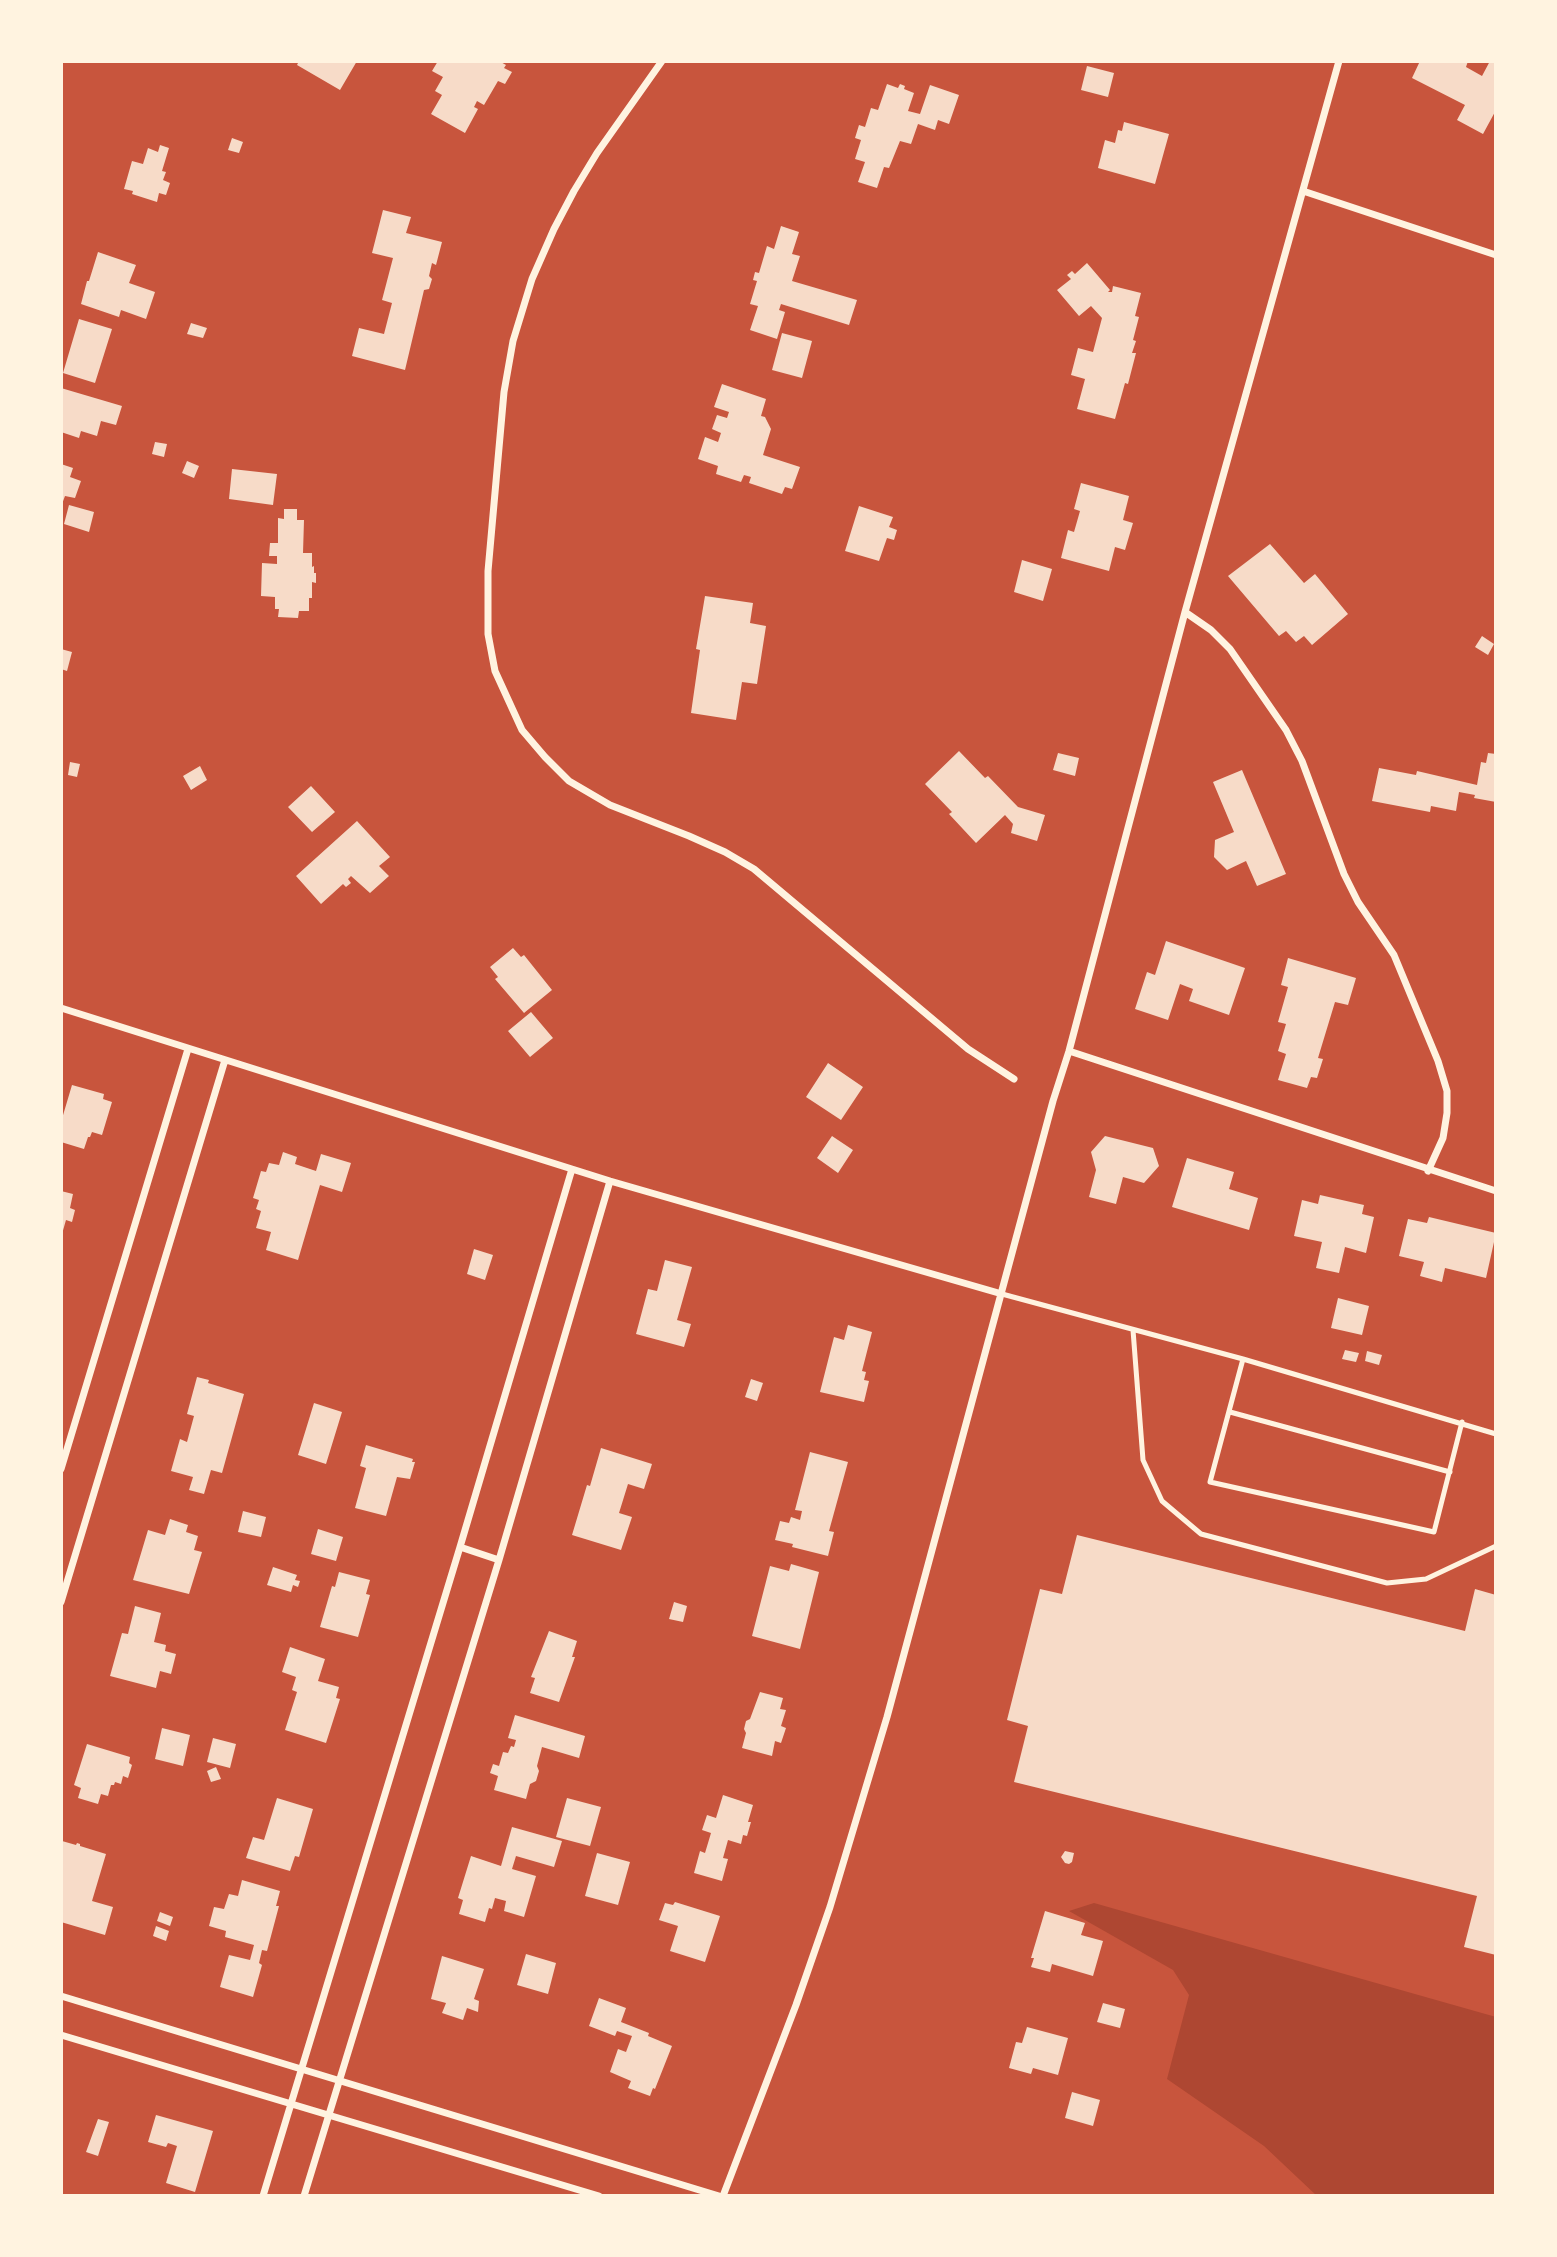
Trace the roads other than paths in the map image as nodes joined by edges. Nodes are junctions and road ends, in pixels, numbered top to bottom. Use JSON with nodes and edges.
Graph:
{"nodes":[{"id":1,"x":662,"y":61,"type":"edge"},
{"id":2,"x":1339,"y":61,"type":"edge"},
{"id":3,"x":1303,"y":191,"type":"junction"},
{"id":4,"x":1496,"y":256,"type":"edge"},
{"id":5,"x":1185,"y":612,"type":"junction"},
{"id":6,"x":61,"y":1008,"type":"edge"},
{"id":7,"x":188,"y":1049,"type":"junction"},
{"id":8,"x":1069,"y":1051,"type":"junction"},
{"id":9,"x":225,"y":1060,"type":"junction"},
{"id":10,"x":1014,"y":1079,"type":"dead end"},
{"id":11,"x":572,"y":1169,"type":"junction"},
{"id":12,"x":1428,"y":1171,"type":"junction"},
{"id":13,"x":610,"y":1181,"type":"junction"},
{"id":14,"x":1496,"y":1191,"type":"edge"},
{"id":15,"x":1002,"y":1294,"type":"junction"},
{"id":16,"x":1133,"y":1330,"type":"junction"},
{"id":17,"x":1243,"y":1359,"type":"junction"},
{"id":18,"x":1230,"y":1412,"type":"junction"},
{"id":19,"x":1462,"y":1422,"type":"junction"},
{"id":20,"x":1496,"y":1434,"type":"edge"},
{"id":21,"x":61,"y":1469,"type":"edge"},
{"id":22,"x":1450,"y":1472,"type":"junction"},
{"id":23,"x":1496,"y":1546,"type":"edge"},
{"id":24,"x":460,"y":1547,"type":"junction"},
{"id":25,"x":499,"y":1560,"type":"junction"},
{"id":26,"x":61,"y":1602,"type":"edge"},
{"id":27,"x":61,"y":1996,"type":"edge"},
{"id":28,"x":61,"y":2035,"type":"edge"},
{"id":29,"x":302,"y":2067,"type":"junction"},
{"id":30,"x":340,"y":2079,"type":"junction"},
{"id":31,"x":291,"y":2104,"type":"junction"},
{"id":32,"x":329,"y":2116,"type":"junction"},
{"id":33,"x":263,"y":2196,"type":"edge"},
{"id":34,"x":304,"y":2196,"type":"edge"},
{"id":35,"x":599,"y":2196,"type":"edge"},
{"id":36,"x":721,"y":2196,"type":"edge"}],
"edges":[{"from":1,"to":10,"type":"street"},
{"from":2,"to":3,"type":"street"},
{"from":3,"to":4,"type":"street"},
{"from":3,"to":5,"type":"street"},
{"from":5,"to":8,"type":"street"},
{"from":5,"to":12,"type":"street"},
{"from":6,"to":7,"type":"street"},
{"from":7,"to":9,"type":"street"},
{"from":7,"to":21,"type":"street"},
{"from":8,"to":12,"type":"street"},
{"from":8,"to":15,"type":"street"},
{"from":9,"to":11,"type":"street"},
{"from":9,"to":26,"type":"street"},
{"from":11,"to":13,"type":"street"},
{"from":11,"to":24,"type":"street"},
{"from":12,"to":14,"type":"street"},
{"from":13,"to":15,"type":"street"},
{"from":13,"to":25,"type":"street"},
{"from":15,"to":16,"type":"lane"},
{"from":15,"to":36,"type":"street"},
{"from":16,"to":17,"type":"lane"},
{"from":16,"to":23,"type":"lane"},
{"from":17,"to":18,"type":"lane"},
{"from":17,"to":19,"type":"lane"},
{"from":18,"to":22,"type":"lane"},
{"from":18,"to":22,"type":"lane"},
{"from":19,"to":20,"type":"lane"},
{"from":19,"to":22,"type":"lane"},
{"from":24,"to":25,"type":"street"},
{"from":24,"to":29,"type":"street"},
{"from":25,"to":30,"type":"street"},
{"from":27,"to":29,"type":"street"},
{"from":28,"to":31,"type":"street"},
{"from":29,"to":30,"type":"street"},
{"from":29,"to":31,"type":"street"},
{"from":30,"to":32,"type":"street"},
{"from":30,"to":36,"type":"street"},
{"from":31,"to":32,"type":"street"},
{"from":31,"to":33,"type":"street"},
{"from":32,"to":34,"type":"street"},
{"from":32,"to":35,"type":"street"}]}
